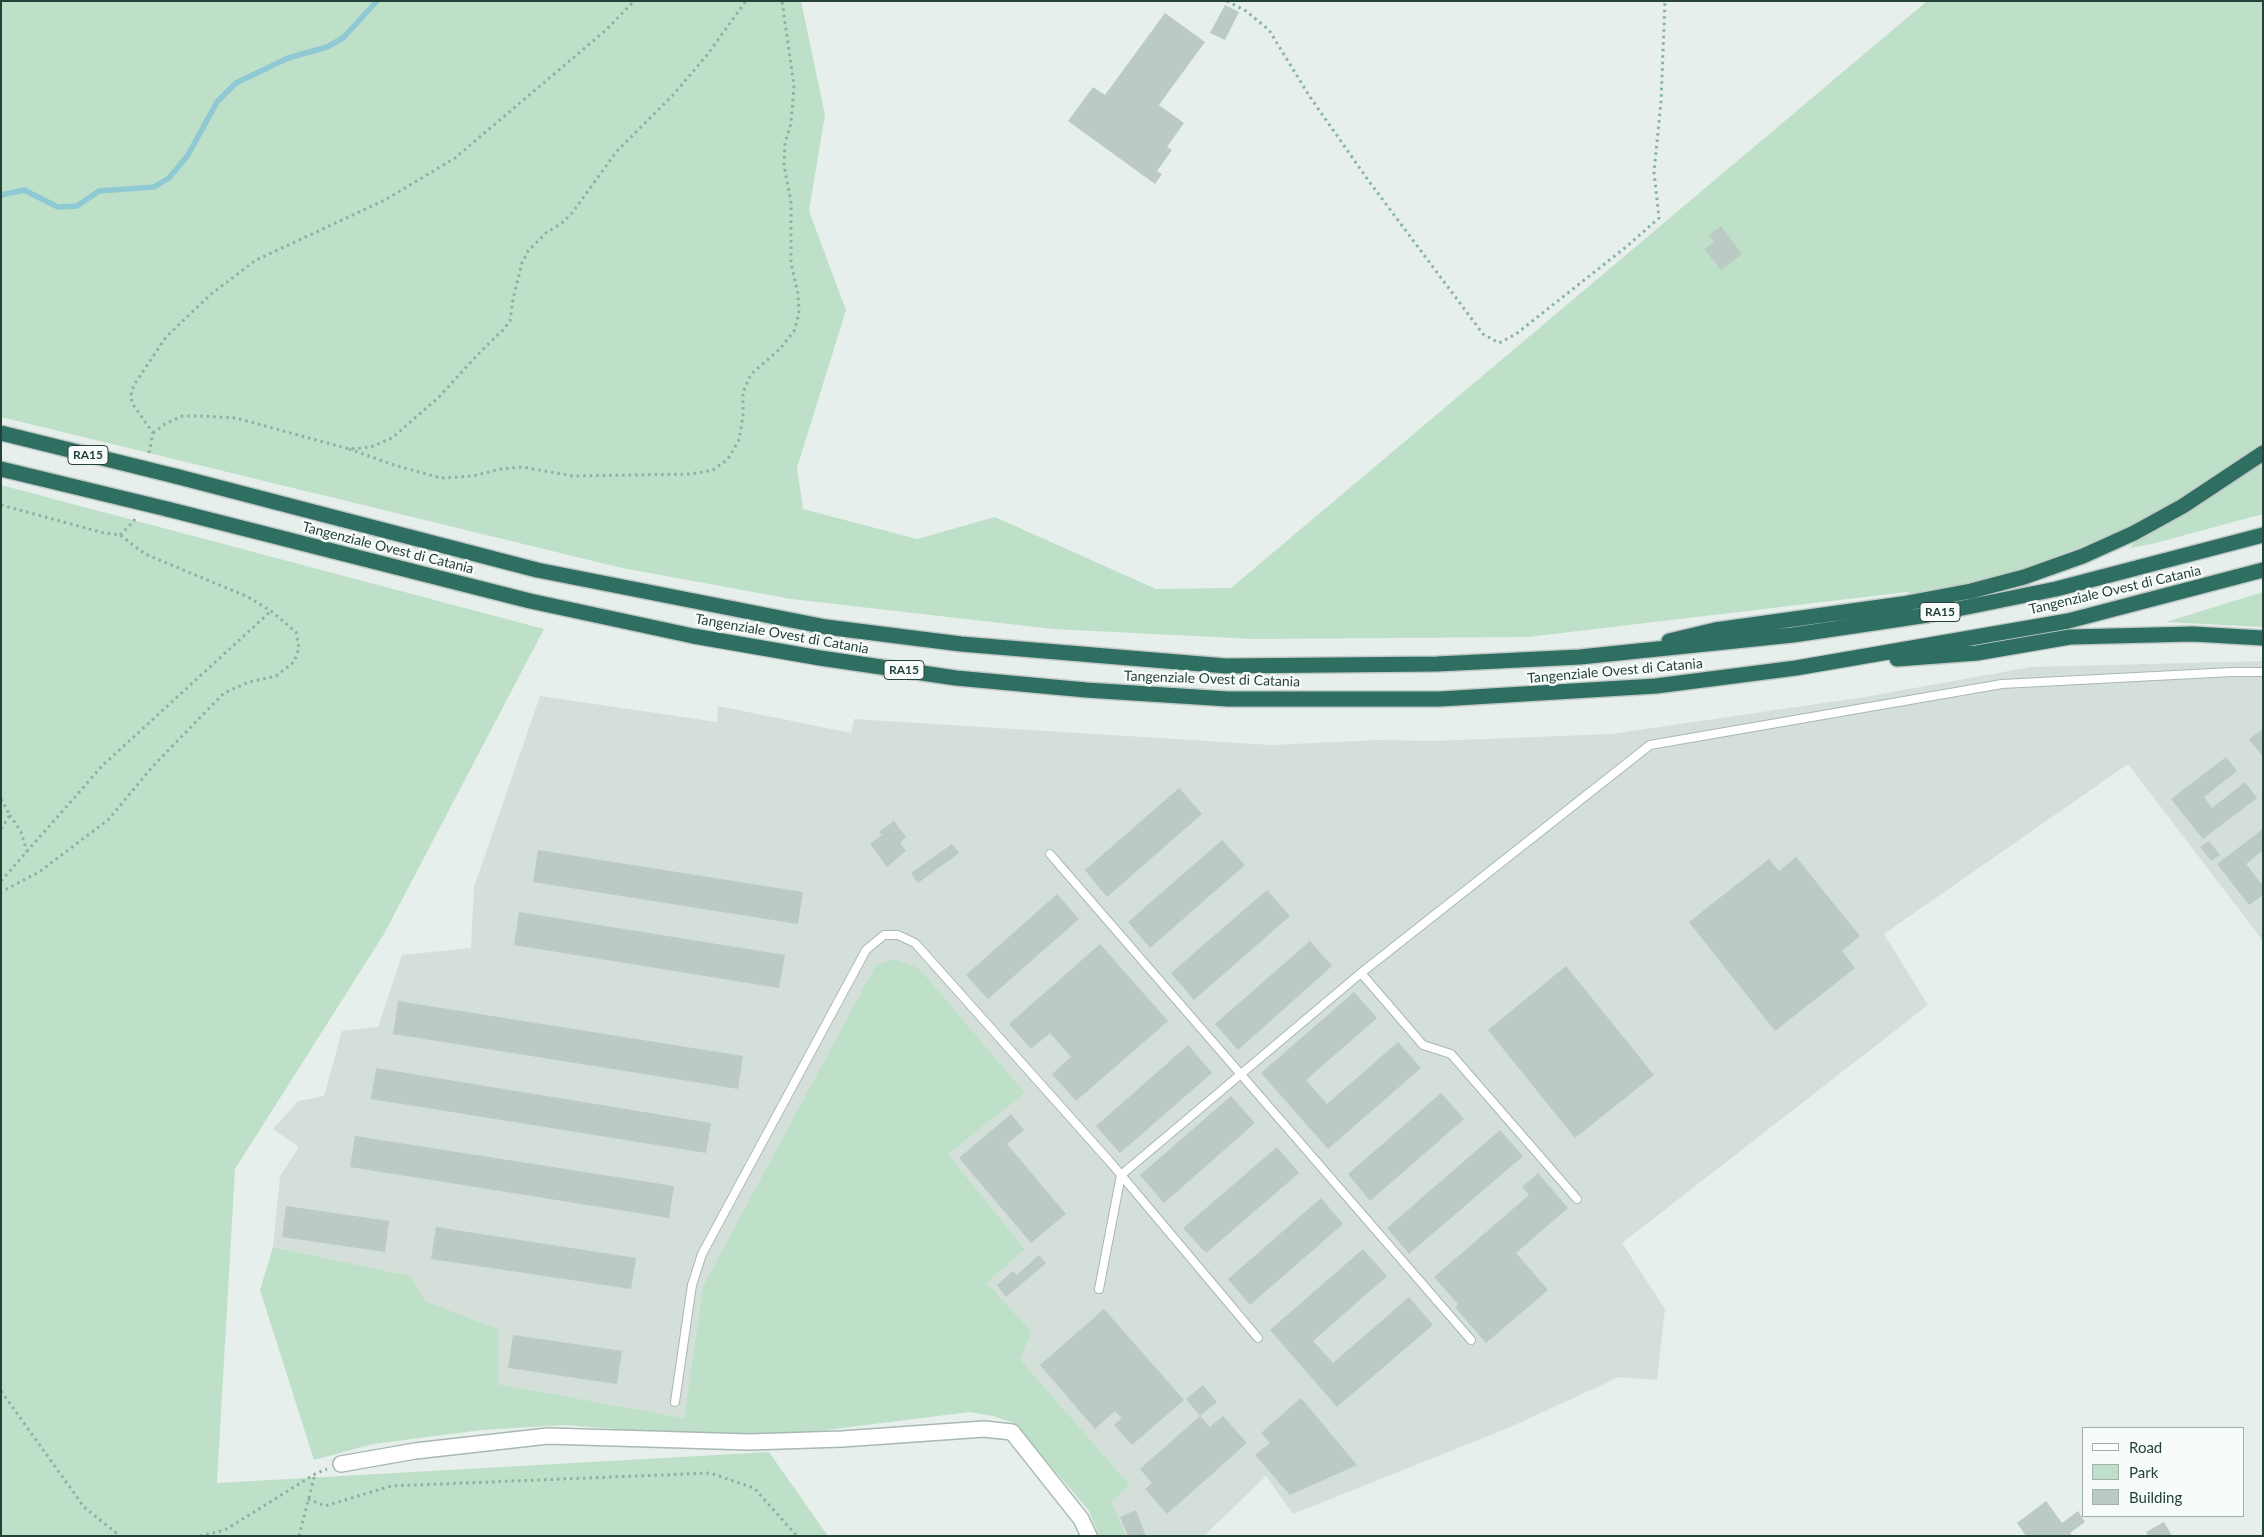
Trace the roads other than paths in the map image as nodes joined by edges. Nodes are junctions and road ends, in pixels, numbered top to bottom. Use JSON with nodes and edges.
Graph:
{"nodes":[{"id":1,"x":1,"y":433,"type":"edge"},
{"id":2,"x":2263,"y":453,"type":"edge"},
{"id":3,"x":1,"y":469,"type":"edge"},
{"id":4,"x":2263,"y":536,"type":"edge"},
{"id":5,"x":2263,"y":570,"type":"edge"},
{"id":6,"x":2263,"y":638,"type":"edge"},
{"id":7,"x":1612,"y":654,"type":"junction"},
{"id":8,"x":1796,"y":668,"type":"junction"},
{"id":9,"x":2263,"y":672,"type":"edge"},
{"id":10,"x":1050,"y":854,"type":"dead end"},
{"id":11,"x":1361,"y":973,"type":"junction"},
{"id":12,"x":1240,"y":1075,"type":"junction"},
{"id":13,"x":1121,"y":1175,"type":"junction"},
{"id":14,"x":1577,"y":1199,"type":"dead end"},
{"id":15,"x":1099,"y":1289,"type":"dead end"},
{"id":16,"x":1258,"y":1338,"type":"dead end"},
{"id":17,"x":1471,"y":1340,"type":"dead end"},
{"id":18,"x":675,"y":1402,"type":"dead end"},
{"id":19,"x":341,"y":1464,"type":"road end"},
{"id":20,"x":1089,"y":1536,"type":"edge"}],
"edges":[{"from":1,"to":7,"type":"highway","name":"Tangenziale Ovest di Catania","number":"RA15","bridge":true},
{"from":2,"to":7,"type":"highway"},
{"from":3,"to":8,"type":"highway","name":"Tangenziale Ovest di Catania","number":"RA15","bridge":true},
{"from":4,"to":7,"type":"highway","name":"Tangenziale Ovest di Catania","number":"RA15"},
{"from":5,"to":8,"type":"highway","name":"Tangenziale Ovest di Catania","number":"RA15"},
{"from":6,"to":8,"type":"highway"},
{"from":9,"to":11,"type":"lane"},
{"from":10,"to":12,"type":"lane"},
{"from":11,"to":12,"type":"lane"},
{"from":11,"to":14,"type":"lane"},
{"from":12,"to":13,"type":"lane"},
{"from":12,"to":17,"type":"lane"},
{"from":13,"to":15,"type":"lane"},
{"from":13,"to":16,"type":"lane"},
{"from":13,"to":18,"type":"lane"},
{"from":19,"to":20,"type":"street"}]}
